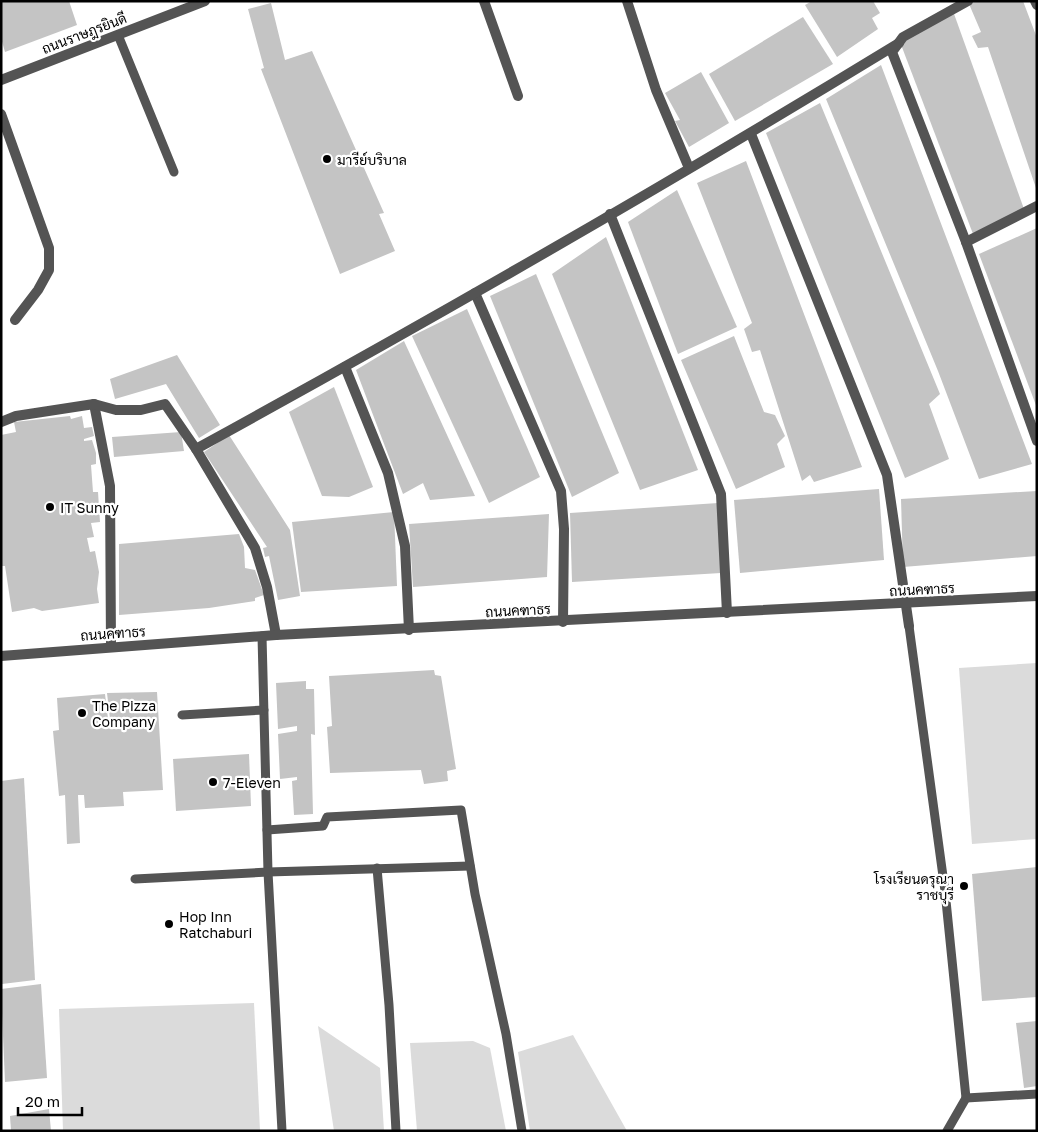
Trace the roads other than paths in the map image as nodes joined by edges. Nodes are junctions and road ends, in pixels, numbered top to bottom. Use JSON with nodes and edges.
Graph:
{"nodes":[{"id":1,"x":205,"y":1,"type":"edge"},
{"id":2,"x":484,"y":1,"type":"edge"},
{"id":3,"x":627,"y":1,"type":"edge"},
{"id":4,"x":968,"y":1,"type":"edge"},
{"id":5,"x":1035,"y":1,"type":"edge"},
{"id":6,"x":188,"y":4,"type":"edge"},
{"id":7,"x":1037,"y":5,"type":"edge"},
{"id":8,"x":118,"y":35,"type":"junction"},
{"id":9,"x":899,"y":43,"type":"junction"},
{"id":10,"x":2,"y":76,"type":"edge"},
{"id":11,"x":518,"y":96,"type":"dead end"},
{"id":12,"x":1,"y":114,"type":"edge"},
{"id":13,"x":750,"y":134,"type":"junction"},
{"id":14,"x":689,"y":168,"type":"junction"},
{"id":15,"x":174,"y":172,"type":"dead end"},
{"id":16,"x":1037,"y":206,"type":"edge"},
{"id":17,"x":610,"y":214,"type":"junction"},
{"id":18,"x":966,"y":242,"type":"junction"},
{"id":19,"x":475,"y":293,"type":"junction"},
{"id":20,"x":14,"y":320,"type":"dead end"},
{"id":21,"x":345,"y":367,"type":"junction"},
{"id":22,"x":94,"y":404,"type":"junction"},
{"id":23,"x":1,"y":422,"type":"edge"},
{"id":24,"x":1037,"y":441,"type":"edge"},
{"id":25,"x":196,"y":449,"type":"junction"},
{"id":26,"x":1037,"y":596,"type":"edge"},
{"id":27,"x":906,"y":604,"type":"junction"},
{"id":28,"x":727,"y":613,"type":"junction"},
{"id":29,"x":563,"y":622,"type":"junction"},
{"id":30,"x":909,"y":626,"type":"joint"},
{"id":31,"x":408,"y":630,"type":"junction"},
{"id":32,"x":262,"y":636,"type":"junction"},
{"id":33,"x":276,"y":636,"type":"junction"},
{"id":34,"x":111,"y":647,"type":"junction"},
{"id":35,"x":1,"y":656,"type":"edge"},
{"id":36,"x":264,"y":710,"type":"junction"},
{"id":37,"x":182,"y":715,"type":"dead end"},
{"id":38,"x":267,"y":830,"type":"junction"},
{"id":39,"x":470,"y":866,"type":"junction"},
{"id":40,"x":377,"y":868,"type":"junction"},
{"id":41,"x":268,"y":872,"type":"junction"},
{"id":42,"x":135,"y":879,"type":"dead end"},
{"id":43,"x":1037,"y":1094,"type":"edge"},
{"id":44,"x":966,"y":1098,"type":"junction"},
{"id":45,"x":282,"y":1131,"type":"edge"},
{"id":46,"x":396,"y":1131,"type":"edge"},
{"id":47,"x":522,"y":1131,"type":"edge"},
{"id":48,"x":947,"y":1131,"type":"edge"}],
"edges":[{"from":1,"to":6,"type":"street","name":"ถนนราษฎรยินดี"},
{"from":2,"to":11,"type":"street"},
{"from":3,"to":14,"type":"street"},
{"from":4,"to":9,"type":"street"},
{"from":5,"to":7,"type":"street"},
{"from":6,"to":8,"type":"street","name":"ถนนราษฎรยินดี"},
{"from":8,"to":10,"type":"street","name":"ถนนราษฎรยินดี"},
{"from":8,"to":15,"type":"lane"},
{"from":9,"to":13,"type":"street"},
{"from":9,"to":18,"type":"street"},
{"from":12,"to":20,"type":"street"},
{"from":13,"to":14,"type":"street"},
{"from":13,"to":27,"type":"street"},
{"from":14,"to":17,"type":"street"},
{"from":16,"to":18,"type":"street"},
{"from":17,"to":19,"type":"street"},
{"from":17,"to":28,"type":"street"},
{"from":18,"to":24,"type":"street"},
{"from":19,"to":21,"type":"street"},
{"from":19,"to":29,"type":"street"},
{"from":21,"to":25,"type":"street"},
{"from":21,"to":31,"type":"street"},
{"from":22,"to":23,"type":"street"},
{"from":22,"to":25,"type":"street"},
{"from":22,"to":34,"type":"street"},
{"from":25,"to":33,"type":"street"},
{"from":26,"to":27,"type":"street","name":"ถนนคฑาธร"},
{"from":27,"to":28,"type":"street","name":"ถนนคฑาธร"},
{"from":27,"to":30,"type":"street"},
{"from":28,"to":29,"type":"street","name":"ถนนคฑาธร"},
{"from":29,"to":31,"type":"street","name":"ถนนคฑาธร"},
{"from":30,"to":44,"type":"lane"},
{"from":31,"to":33,"type":"street","name":"ถนนคฑาธร"},
{"from":32,"to":33,"type":"street","name":"ถนนคฑาธร"},
{"from":32,"to":34,"type":"street","name":"ถนนคฑาธร"},
{"from":32,"to":36,"type":"lane"},
{"from":34,"to":35,"type":"street","name":"ถนนคฑาธร"},
{"from":36,"to":37,"type":"lane"},
{"from":36,"to":38,"type":"lane"},
{"from":38,"to":39,"type":"lane"},
{"from":38,"to":41,"type":"lane"},
{"from":39,"to":40,"type":"lane"},
{"from":39,"to":47,"type":"lane"},
{"from":40,"to":41,"type":"lane"},
{"from":40,"to":46,"type":"lane"},
{"from":41,"to":42,"type":"lane"},
{"from":41,"to":45,"type":"lane"},
{"from":43,"to":44,"type":"lane"},
{"from":44,"to":48,"type":"lane"}]}
